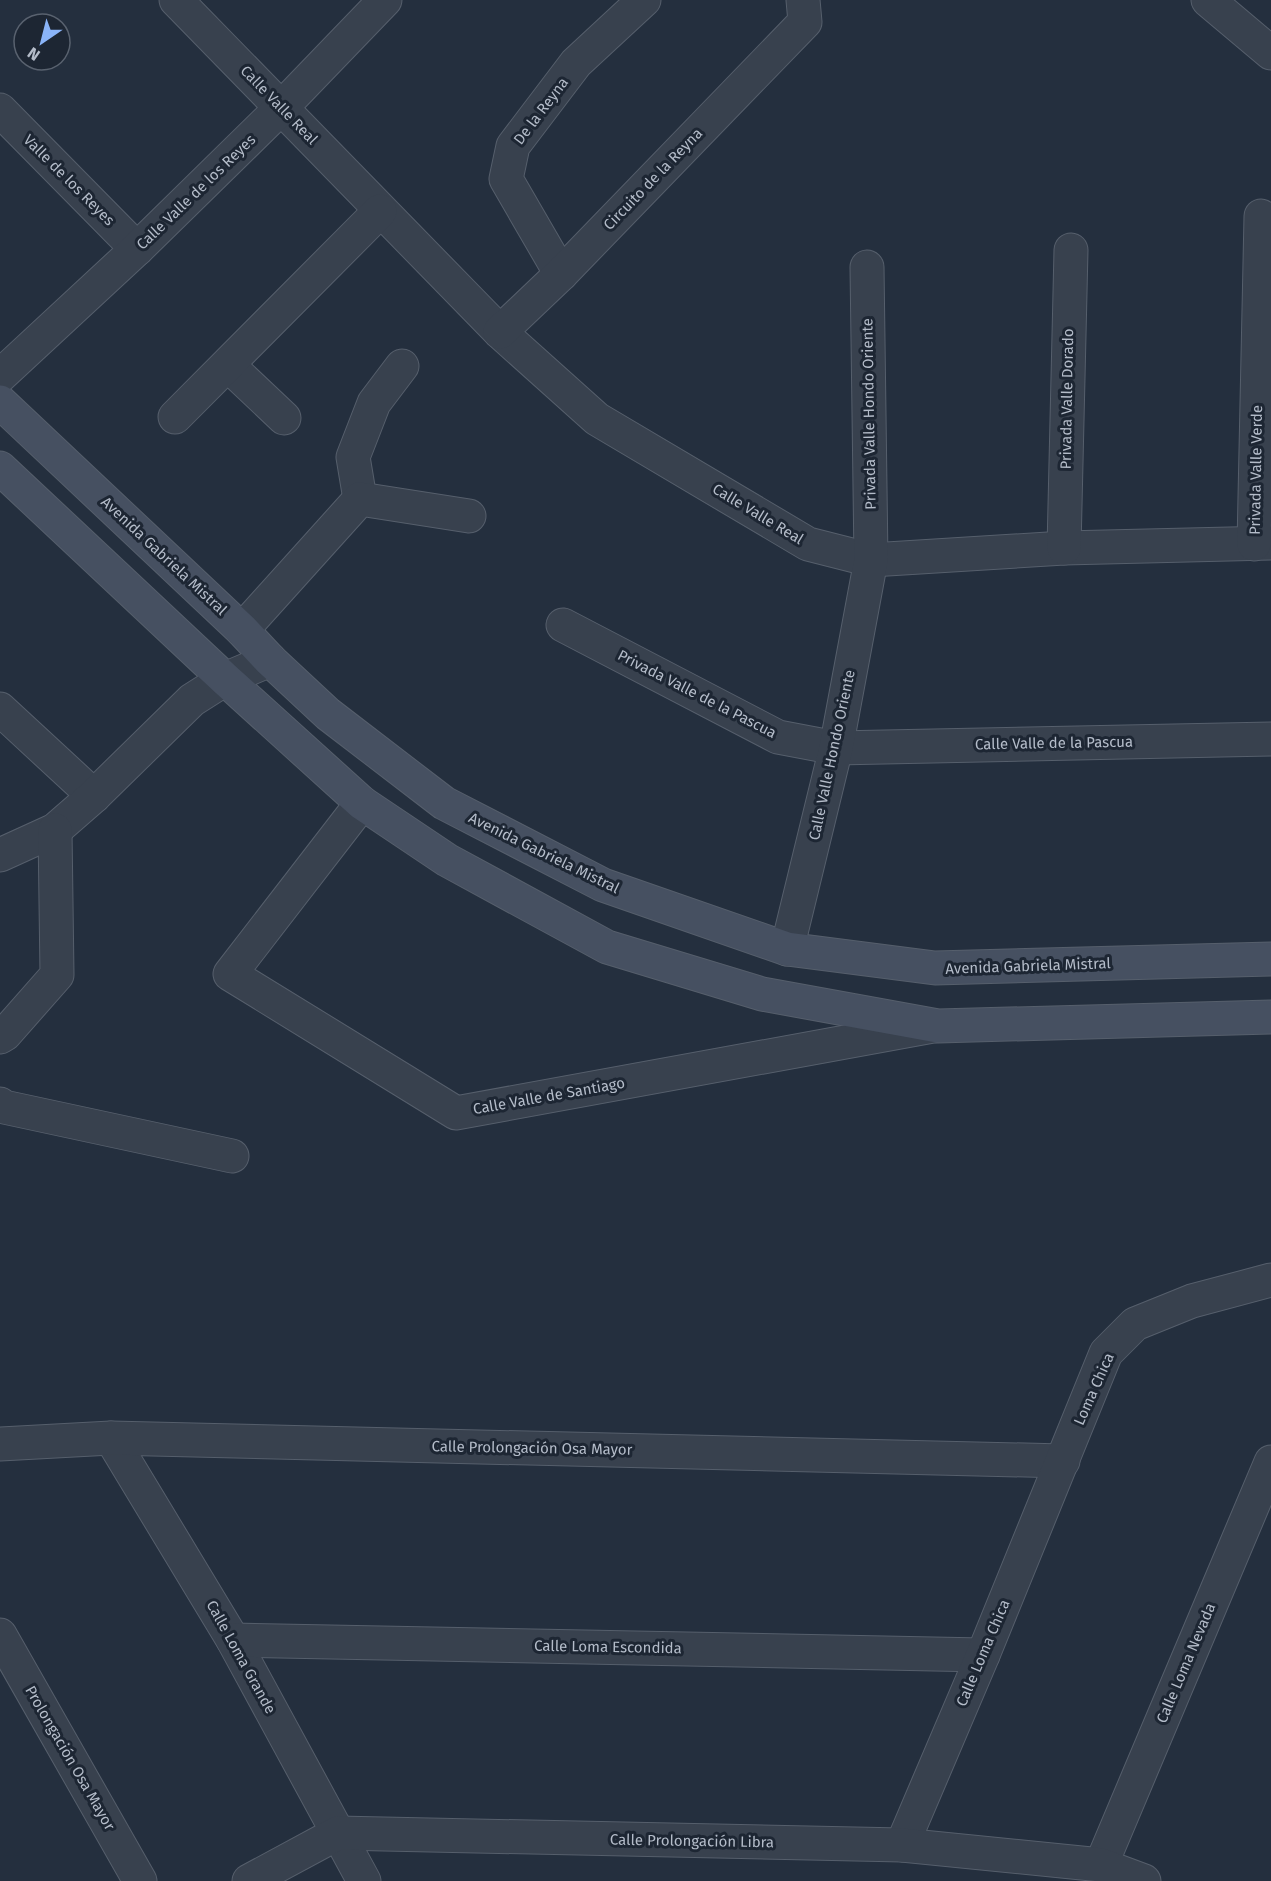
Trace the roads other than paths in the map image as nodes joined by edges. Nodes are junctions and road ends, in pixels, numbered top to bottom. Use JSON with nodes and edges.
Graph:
{"nodes":[{"id":1,"x":176,"y":0,"type":"edge"},
{"id":2,"x":385,"y":0,"type":"edge"},
{"id":3,"x":644,"y":0,"type":"edge"},
{"id":4,"x":1208,"y":0,"type":"edge"},
{"id":5,"x":804,"y":11,"type":"edge"},
{"id":6,"x":1271,"y":53,"type":"edge"},
{"id":7,"x":282,"y":107,"type":"junction"},
{"id":8,"x":0,"y":110,"type":"edge"},
{"id":9,"x":380,"y":211,"type":"junction"},
{"id":10,"x":1261,"y":216,"type":"dead end"},
{"id":11,"x":137,"y":249,"type":"junction"},
{"id":12,"x":1071,"y":250,"type":"dead end"},
{"id":13,"x":867,"y":267,"type":"dead end"},
{"id":14,"x":561,"y":273,"type":"junction"},
{"id":15,"x":500,"y":332,"type":"junction"},
{"id":16,"x":228,"y":365,"type":"junction"},
{"id":17,"x":402,"y":366,"type":"dead end"},
{"id":18,"x":0,"y":376,"type":"edge"},
{"id":19,"x":0,"y":402,"type":"edge"},
{"id":20,"x":175,"y":417,"type":"dead end"},
{"id":21,"x":284,"y":418,"type":"dead end"},
{"id":22,"x":0,"y":468,"type":"edge"},
{"id":23,"x":360,"y":499,"type":"junction"},
{"id":24,"x":469,"y":516,"type":"dead end"},
{"id":25,"x":1263,"y":543,"type":"edge"},
{"id":26,"x":1064,"y":548,"type":"junction"},
{"id":27,"x":871,"y":560,"type":"junction"},
{"id":28,"x":563,"y":625,"type":"dead end"},
{"id":29,"x":242,"y":630,"type":"junction"},
{"id":30,"x":270,"y":660,"type":"junction"},
{"id":31,"x":225,"y":679,"type":"junction"},
{"id":32,"x":0,"y":709,"type":"edge"},
{"id":33,"x":1271,"y":739,"type":"edge"},
{"id":34,"x":836,"y":748,"type":"junction"},
{"id":35,"x":94,"y":796,"type":"junction"},
{"id":36,"x":362,"y":802,"type":"junction"},
{"id":37,"x":55,"y":830,"type":"junction"},
{"id":38,"x":0,"y":855,"type":"edge"},
{"id":39,"x":787,"y":949,"type":"junction"},
{"id":40,"x":1271,"y":959,"type":"edge"},
{"id":41,"x":1271,"y":1017,"type":"edge"},
{"id":42,"x":938,"y":1026,"type":"junction"},
{"id":43,"x":0,"y":1037,"type":"edge"},
{"id":44,"x":0,"y":1104,"type":"edge"},
{"id":45,"x":232,"y":1156,"type":"dead end"},
{"id":46,"x":1271,"y":1280,"type":"edge"},
{"id":47,"x":111,"y":1438,"type":"junction"},
{"id":48,"x":0,"y":1444,"type":"edge"},
{"id":49,"x":1063,"y":1461,"type":"junction"},
{"id":50,"x":1271,"y":1461,"type":"edge"},
{"id":51,"x":0,"y":1635,"type":"edge"},
{"id":52,"x":233,"y":1640,"type":"junction"},
{"id":53,"x":983,"y":1655,"type":"junction"},
{"id":54,"x":338,"y":1833,"type":"junction"},
{"id":55,"x":902,"y":1845,"type":"junction"},
{"id":56,"x":1101,"y":1865,"type":"junction"},
{"id":57,"x":140,"y":1881,"type":"edge"},
{"id":58,"x":249,"y":1881,"type":"edge"},
{"id":59,"x":364,"y":1881,"type":"edge"},
{"id":60,"x":1144,"y":1881,"type":"edge"}],
"edges":[{"from":1,"to":7,"type":"street","name":"Calle Valle Real"},
{"from":2,"to":7,"type":"street","name":"Calle Valle de los Reyes"},
{"from":3,"to":14,"type":"street","name":"De la Reyna"},
{"from":4,"to":6,"type":"street"},
{"from":5,"to":14,"type":"street","name":"Circuito de la Reyna"},
{"from":7,"to":9,"type":"street","name":"Calle Valle Real"},
{"from":7,"to":11,"type":"street","name":"Calle Valle de los Reyes"},
{"from":8,"to":11,"type":"street","name":"Valle de los Reyes"},
{"from":9,"to":15,"type":"street","name":"Calle Valle Real"},
{"from":9,"to":16,"type":"street"},
{"from":10,"to":25,"type":"street","name":"Privada Valle Verde"},
{"from":11,"to":18,"type":"street","name":"Calle Valle de los Reyes"},
{"from":12,"to":26,"type":"street","name":"Privada Valle Dorado"},
{"from":13,"to":27,"type":"street","name":"Privada Valle Hondo Oriente"},
{"from":14,"to":15,"type":"street","name":"Circuito de la Reyna"},
{"from":15,"to":27,"type":"street","name":"Calle Valle Real"},
{"from":16,"to":20,"type":"street"},
{"from":16,"to":21,"type":"street"},
{"from":17,"to":23,"type":"street"},
{"from":19,"to":29,"type":"main road","name":"Avenida Gabriela Mistral"},
{"from":22,"to":31,"type":"main road"},
{"from":23,"to":24,"type":"street"},
{"from":23,"to":29,"type":"street"},
{"from":25,"to":26,"type":"street","name":"Calle Valle Real"},
{"from":26,"to":27,"type":"street","name":"Calle Valle Real"},
{"from":27,"to":34,"type":"street","name":"Calle Valle Hondo Oriente"},
{"from":28,"to":34,"type":"street","name":"Privada Valle de la Pascua"},
{"from":29,"to":30,"type":"main road","name":"Avenida Gabriela Mistral"},
{"from":30,"to":31,"type":"street"},
{"from":30,"to":39,"type":"main road","name":"Avenida Gabriela Mistral"},
{"from":31,"to":35,"type":"street"},
{"from":31,"to":36,"type":"main road"},
{"from":32,"to":35,"type":"street"},
{"from":33,"to":34,"type":"street","name":"Calle Valle de la Pascua"},
{"from":34,"to":39,"type":"street","name":"Calle Valle Hondo Oriente"},
{"from":35,"to":37,"type":"street"},
{"from":36,"to":42,"type":"main road"},
{"from":36,"to":42,"type":"street","name":"Calle Valle de Santiago"},
{"from":37,"to":38,"type":"street"},
{"from":37,"to":43,"type":"street"},
{"from":39,"to":40,"type":"main road","name":"Avenida Gabriela Mistral"},
{"from":41,"to":42,"type":"main road"},
{"from":44,"to":45,"type":"street"},
{"from":46,"to":49,"type":"street","name":"Loma Chica"},
{"from":47,"to":48,"type":"street","name":"Calle Prolongación Osa Mayor"},
{"from":47,"to":49,"type":"street","name":"Calle Prolongación Osa Mayor"},
{"from":47,"to":52,"type":"street","name":"Calle Loma Grande"},
{"from":49,"to":53,"type":"street","name":"Calle Loma Chica"},
{"from":50,"to":56,"type":"street","name":"Calle Loma Nevada"},
{"from":51,"to":57,"type":"street","name":"Prolongación Osa Mayor"},
{"from":52,"to":53,"type":"street","name":"Calle Loma Escondida"},
{"from":52,"to":54,"type":"street","name":"Calle Loma Grande"},
{"from":53,"to":55,"type":"street","name":"Calle Loma Chica"},
{"from":54,"to":55,"type":"street","name":"Calle Prolongación Libra"},
{"from":54,"to":58,"type":"street","name":"Calle Prolongación Libra"},
{"from":54,"to":59,"type":"street","name":"Calle Loma Grande"},
{"from":55,"to":56,"type":"street","name":"Calle Prolongación Libra"},
{"from":56,"to":60,"type":"street","name":"Calle Prolongación Libra"}]}
